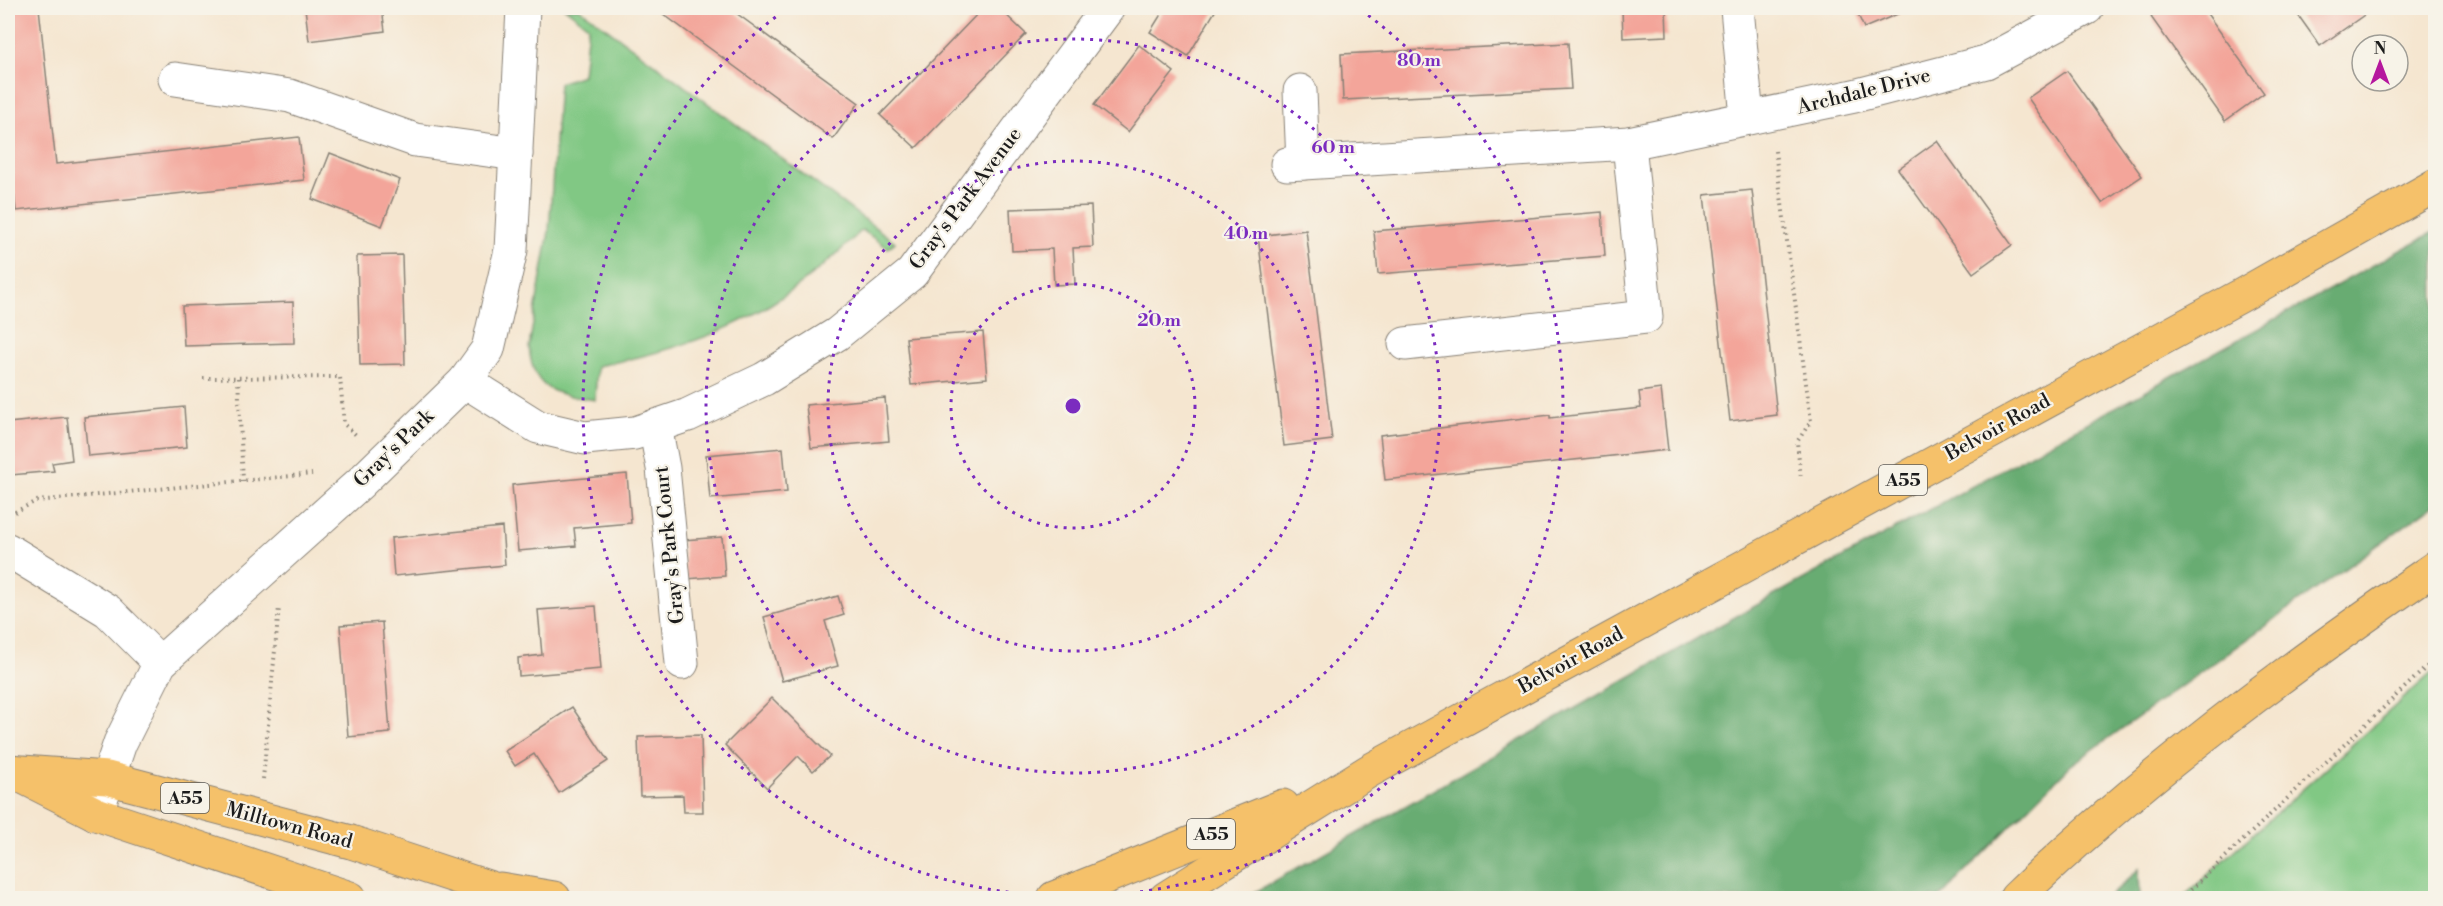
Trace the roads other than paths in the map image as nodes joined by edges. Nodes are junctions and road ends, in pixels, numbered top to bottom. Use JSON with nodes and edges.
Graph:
{"nodes":[{"id":1,"x":523,"y":8,"type":"edge"},
{"id":2,"x":1108,"y":8,"type":"edge"},
{"id":3,"x":1737,"y":8,"type":"edge"},
{"id":4,"x":2087,"y":8,"type":"edge"},
{"id":5,"x":175,"y":79,"type":"dead end"},
{"id":6,"x":1300,"y":91,"type":"dead end"},
{"id":7,"x":1758,"y":116,"type":"junction"},
{"id":8,"x":1629,"y":143,"type":"junction"},
{"id":9,"x":516,"y":154,"type":"junction"},
{"id":10,"x":2436,"y":185,"type":"edge"},
{"id":11,"x":1405,"y":344,"type":"dead end"},
{"id":12,"x":465,"y":381,"type":"junction"},
{"id":13,"x":655,"y":426,"type":"junction"},
{"id":14,"x":8,"y":550,"type":"edge"},
{"id":15,"x":2436,"y":567,"type":"edge"},
{"id":16,"x":160,"y":663,"type":"junction"},
{"id":17,"x":682,"y":663,"type":"dead end"},
{"id":18,"x":1369,"y":771,"type":"junction"},
{"id":19,"x":12,"y":772,"type":"edge"},
{"id":20,"x":107,"y":778,"type":"junction"},
{"id":21,"x":96,"y":814,"type":"junction"},
{"id":22,"x":487,"y":893,"type":"edge"},
{"id":23,"x":350,"y":898,"type":"edge"},
{"id":24,"x":521,"y":898,"type":"edge"},
{"id":25,"x":554,"y":898,"type":"edge"},
{"id":26,"x":1054,"y":898,"type":"edge"},
{"id":27,"x":1166,"y":898,"type":"edge"},
{"id":28,"x":2016,"y":898,"type":"edge"}],
"edges":[{"from":1,"to":9,"type":"street","name":"Gray's Park"},
{"from":2,"to":13,"type":"street","name":"Gray's Park Avenue"},
{"from":3,"to":7,"type":"street"},
{"from":4,"to":7,"type":"street","name":"Archdale Drive"},
{"from":5,"to":9,"type":"street"},
{"from":6,"to":8,"type":"street","name":"Archdale Drive"},
{"from":7,"to":8,"type":"street","name":"Archdale Drive"},
{"from":8,"to":11,"type":"street"},
{"from":9,"to":12,"type":"street","name":"Gray's Park"},
{"from":10,"to":18,"type":"highway","name":"Belvoir Road","number":"A55"},
{"from":12,"to":13,"type":"street","name":"Gray's Park Avenue"},
{"from":12,"to":16,"type":"street","name":"Gray's Park"},
{"from":13,"to":17,"type":"street","name":"Gray's Park Court"},
{"from":14,"to":16,"type":"street"},
{"from":15,"to":28,"type":"highway"},
{"from":16,"to":20,"type":"street","name":"Gray's Park"},
{"from":18,"to":26,"type":"highway","name":"Belvoir Road","number":"A55"},
{"from":18,"to":27,"type":"highway","name":"Belvoir Road","number":"A55"},
{"from":19,"to":20,"type":"highway","name":"Milltown Road","number":"A55"},
{"from":19,"to":21,"type":"highway","name":"Milltown Road","number":"A55"},
{"from":20,"to":21,"type":"street","name":"Gray's Park"},
{"from":20,"to":22,"type":"highway","name":"Milltown Road","number":"A55"},
{"from":21,"to":23,"type":"highway","name":"Milltown Road","number":"A55"},
{"from":22,"to":24,"type":"highway","name":"Milltown Road","number":"A55"},
{"from":22,"to":25,"type":"highway","number":"A55"}]}
